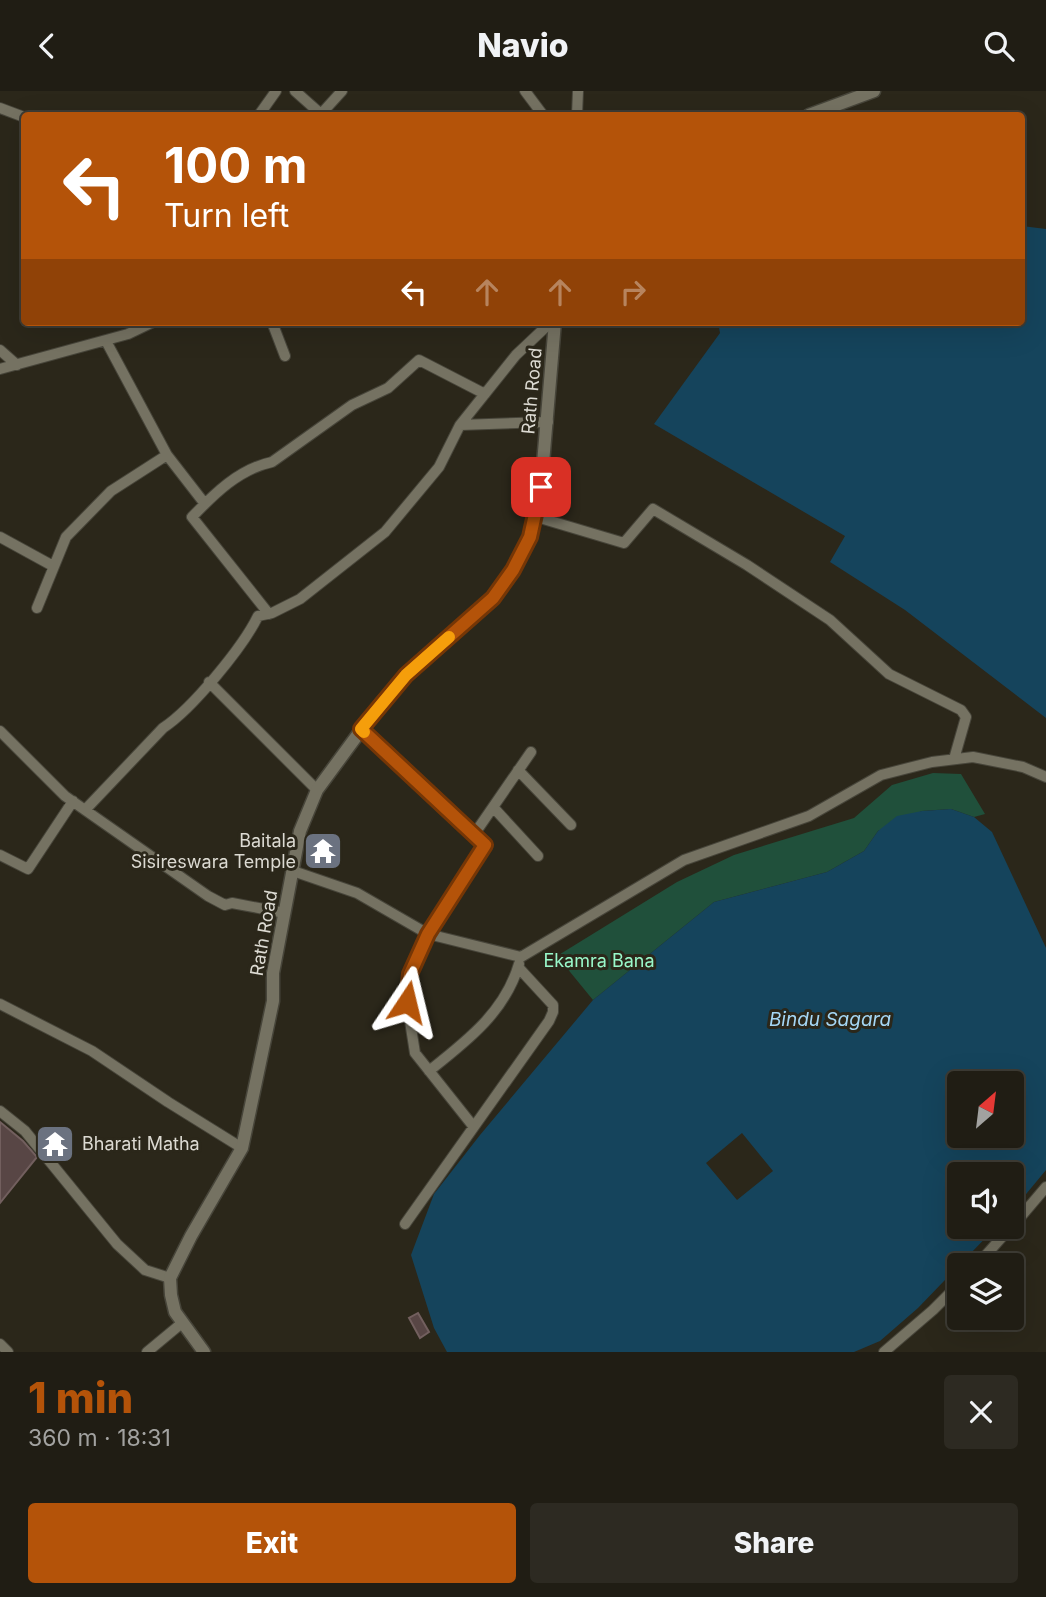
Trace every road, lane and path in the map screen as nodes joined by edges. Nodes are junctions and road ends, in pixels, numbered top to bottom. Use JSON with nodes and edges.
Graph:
{"nodes":[{"id":1,"x":276,"y":91,"type":"edge"},
{"id":2,"x":295,"y":91,"type":"edge"},
{"id":3,"x":342,"y":91,"type":"edge"},
{"id":4,"x":525,"y":91,"type":"edge"},
{"id":5,"x":578,"y":91,"type":"edge"},
{"id":6,"x":874,"y":91,"type":"edge"},
{"id":7,"x":0,"y":108,"type":"edge"},
{"id":8,"x":261,"y":112,"type":"edge"},
{"id":9,"x":319,"y":112,"type":"edge"},
{"id":10,"x":324,"y":112,"type":"edge"},
{"id":11,"x":541,"y":112,"type":"edge"},
{"id":12,"x":577,"y":112,"type":"edge"},
{"id":13,"x":817,"y":112,"type":"edge"},
{"id":14,"x":21,"y":116,"type":"edge"},
{"id":15,"x":145,"y":326,"type":"edge"},
{"id":16,"x":274,"y":326,"type":"edge"},
{"id":17,"x":549,"y":326,"type":"edge"},
{"id":18,"x":553,"y":326,"type":"edge"},
{"id":19,"x":106,"y":341,"type":"junction"},
{"id":20,"x":0,"y":350,"type":"edge"},
{"id":21,"x":285,"y":355,"type":"dead end"},
{"id":22,"x":17,"y":365,"type":"junction"},
{"id":23,"x":0,"y":369,"type":"edge"},
{"id":24,"x":485,"y":394,"type":"junction"},
{"id":25,"x":548,"y":422,"type":"junction"},
{"id":26,"x":460,"y":425,"type":"junction"},
{"id":27,"x":167,"y":455,"type":"junction"},
{"id":28,"x":205,"y":504,"type":"junction"},
{"id":29,"x":536,"y":514,"type":"junction"},
{"id":30,"x":0,"y":537,"type":"edge"},
{"id":31,"x":53,"y":566,"type":"junction"},
{"id":32,"x":37,"y":608,"type":"dead end"},
{"id":33,"x":269,"y":614,"type":"junction"},
{"id":34,"x":209,"y":682,"type":"junction"},
{"id":35,"x":361,"y":729,"type":"junction"},
{"id":36,"x":0,"y":731,"type":"edge"},
{"id":37,"x":531,"y":751,"type":"dead end"},
{"id":38,"x":954,"y":759,"type":"junction"},
{"id":39,"x":518,"y":770,"type":"junction"},
{"id":40,"x":1046,"y":777,"type":"edge"},
{"id":41,"x":317,"y":790,"type":"junction"},
{"id":42,"x":73,"y":801,"type":"junction"},
{"id":43,"x":493,"y":807,"type":"junction"},
{"id":44,"x":85,"y":810,"type":"junction"},
{"id":45,"x":571,"y":825,"type":"dead end"},
{"id":46,"x":473,"y":836,"type":"junction"},
{"id":47,"x":0,"y":855,"type":"edge"},
{"id":48,"x":538,"y":856,"type":"dead end"},
{"id":49,"x":293,"y":871,"type":"junction"},
{"id":50,"x":285,"y":913,"type":"junction"},
{"id":51,"x":428,"y":934,"type":"junction"},
{"id":52,"x":520,"y":962,"type":"junction"},
{"id":53,"x":1,"y":1008,"type":"edge"},
{"id":54,"x":429,"y":1071,"type":"junction"},
{"id":55,"x":0,"y":1111,"type":"edge"},
{"id":56,"x":473,"y":1126,"type":"junction"},
{"id":57,"x":242,"y":1148,"type":"junction"},
{"id":58,"x":1046,"y":1187,"type":"edge"},
{"id":59,"x":1024,"y":1212,"type":"edge"},
{"id":60,"x":405,"y":1224,"type":"dead end"},
{"id":61,"x":1000,"y":1239,"type":"edge"},
{"id":62,"x":988,"y":1253,"type":"edge"},
{"id":63,"x":170,"y":1278,"type":"junction"},
{"id":64,"x":947,"y":1296,"type":"edge"},
{"id":65,"x":182,"y":1324,"type":"junction"},
{"id":66,"x":0,"y":1344,"type":"edge"},
{"id":67,"x":8,"y":1352,"type":"edge"},
{"id":68,"x":146,"y":1352,"type":"edge"},
{"id":69,"x":204,"y":1352,"type":"edge"},
{"id":70,"x":884,"y":1352,"type":"edge"}],
"edges":[{"from":1,"to":8,"type":"street"},
{"from":2,"to":9,"type":"street"},
{"from":3,"to":10,"type":"street"},
{"from":4,"to":11,"type":"street"},
{"from":5,"to":12,"type":"street"},
{"from":6,"to":13,"type":"street"},
{"from":7,"to":14,"type":"street"},
{"from":15,"to":19,"type":"street"},
{"from":16,"to":21,"type":"street"},
{"from":17,"to":24,"type":"street"},
{"from":18,"to":25,"type":"street","name":"Rath Road"},
{"from":19,"to":22,"type":"street"},
{"from":19,"to":27,"type":"street"},
{"from":20,"to":22,"type":"street"},
{"from":22,"to":23,"type":"street"},
{"from":24,"to":26,"type":"street"},
{"from":24,"to":28,"type":"street"},
{"from":25,"to":26,"type":"street"},
{"from":25,"to":29,"type":"street","name":"Rath Road"},
{"from":26,"to":33,"type":"street"},
{"from":27,"to":28,"type":"street"},
{"from":27,"to":31,"type":"street"},
{"from":28,"to":33,"type":"street"},
{"from":29,"to":35,"type":"street","name":"Rath Road"},
{"from":29,"to":38,"type":"street"},
{"from":30,"to":31,"type":"street"},
{"from":31,"to":32,"type":"street"},
{"from":33,"to":34,"type":"street"},
{"from":34,"to":41,"type":"street"},
{"from":34,"to":44,"type":"street"},
{"from":35,"to":41,"type":"street","name":"Rath Road"},
{"from":35,"to":46,"type":"street"},
{"from":36,"to":42,"type":"street"},
{"from":37,"to":39,"type":"street"},
{"from":38,"to":40,"type":"street"},
{"from":38,"to":52,"type":"street"},
{"from":39,"to":43,"type":"street"},
{"from":39,"to":45,"type":"street"},
{"from":41,"to":49,"type":"street","name":"Rath Road"},
{"from":42,"to":44,"type":"street"},
{"from":42,"to":47,"type":"street"},
{"from":43,"to":46,"type":"street"},
{"from":43,"to":48,"type":"street"},
{"from":44,"to":50,"type":"street"},
{"from":46,"to":51,"type":"street"},
{"from":49,"to":50,"type":"street","name":"Rath Road"},
{"from":49,"to":51,"type":"street"},
{"from":50,"to":57,"type":"street","name":"Rath Road"},
{"from":51,"to":52,"type":"street"},
{"from":51,"to":54,"type":"street"},
{"from":52,"to":54,"type":"street"},
{"from":52,"to":56,"type":"street"},
{"from":53,"to":57,"type":"street"},
{"from":54,"to":56,"type":"street"},
{"from":55,"to":63,"type":"street"},
{"from":56,"to":60,"type":"street"},
{"from":57,"to":63,"type":"street","name":"Rath Road"},
{"from":58,"to":59,"type":"street"},
{"from":61,"to":62,"type":"street"},
{"from":63,"to":65,"type":"street"},
{"from":64,"to":70,"type":"street"},
{"from":65,"to":68,"type":"street"},
{"from":65,"to":69,"type":"street"},
{"from":66,"to":67,"type":"street"}]}
